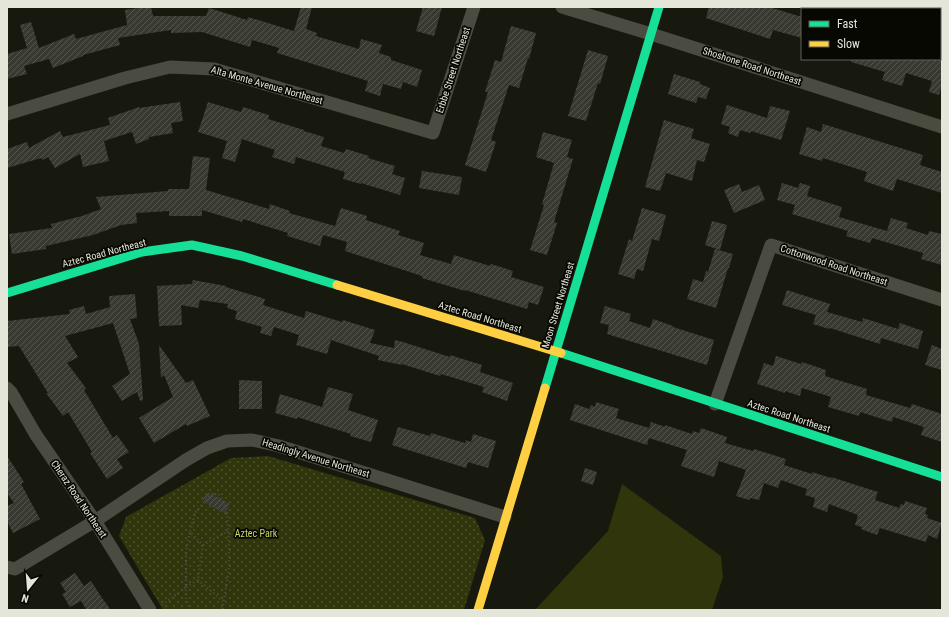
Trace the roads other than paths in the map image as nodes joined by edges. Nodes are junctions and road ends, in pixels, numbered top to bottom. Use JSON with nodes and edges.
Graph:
{"nodes":[{"id":1,"x":474,"y":7,"type":"edge"},
{"id":2,"x":562,"y":7,"type":"edge"},
{"id":3,"x":659,"y":7,"type":"edge"},
{"id":4,"x":651,"y":34,"type":"junction"},
{"id":5,"x":7,"y":114,"type":"edge"},
{"id":6,"x":942,"y":127,"type":"edge"},
{"id":7,"x":433,"y":134,"type":"joint"},
{"id":8,"x":7,"y":292,"type":"edge"},
{"id":9,"x":942,"y":300,"type":"edge"},
{"id":10,"x":556,"y":352,"type":"junction"},
{"id":11,"x":7,"y":388,"type":"edge"},
{"id":12,"x":715,"y":404,"type":"junction"},
{"id":13,"x":942,"y":477,"type":"edge"},
{"id":14,"x":505,"y":517,"type":"junction"},
{"id":15,"x":95,"y":521,"type":"junction"},
{"id":16,"x":7,"y":567,"type":"edge"},
{"id":17,"x":155,"y":608,"type":"edge"},
{"id":18,"x":478,"y":610,"type":"edge"}],
"edges":[{"from":1,"to":7,"type":"street","name":"Erbbe Street Northeast"},
{"from":2,"to":4,"type":"street","name":"Shoshone Road Northeast"},
{"from":3,"to":4,"type":"street","name":"Moon Street Northeast"},
{"from":4,"to":6,"type":"street","name":"Shoshone Road Northeast"},
{"from":4,"to":10,"type":"street","name":"Moon Street Northeast"},
{"from":5,"to":7,"type":"street","name":"Alta Monte Avenue Northeast"},
{"from":8,"to":10,"type":"street","name":"Aztec Road Northeast"},
{"from":9,"to":12,"type":"street","name":"Cottonwood Road Northeast"},
{"from":10,"to":12,"type":"street","name":"Aztec Road Northeast"},
{"from":10,"to":14,"type":"street","name":"Moon Street Northeast"},
{"from":11,"to":15,"type":"street","name":"Cheraz Road Northeast"},
{"from":12,"to":13,"type":"street","name":"Aztec Road Northeast"},
{"from":14,"to":15,"type":"street","name":"Headingly Avenue Northeast"},
{"from":14,"to":18,"type":"street","name":"Moon Street Northeast"},
{"from":15,"to":16,"type":"street","name":"Headingly Avenue Northeast"},
{"from":15,"to":17,"type":"street","name":"Cheraz Road Northeast"}]}
